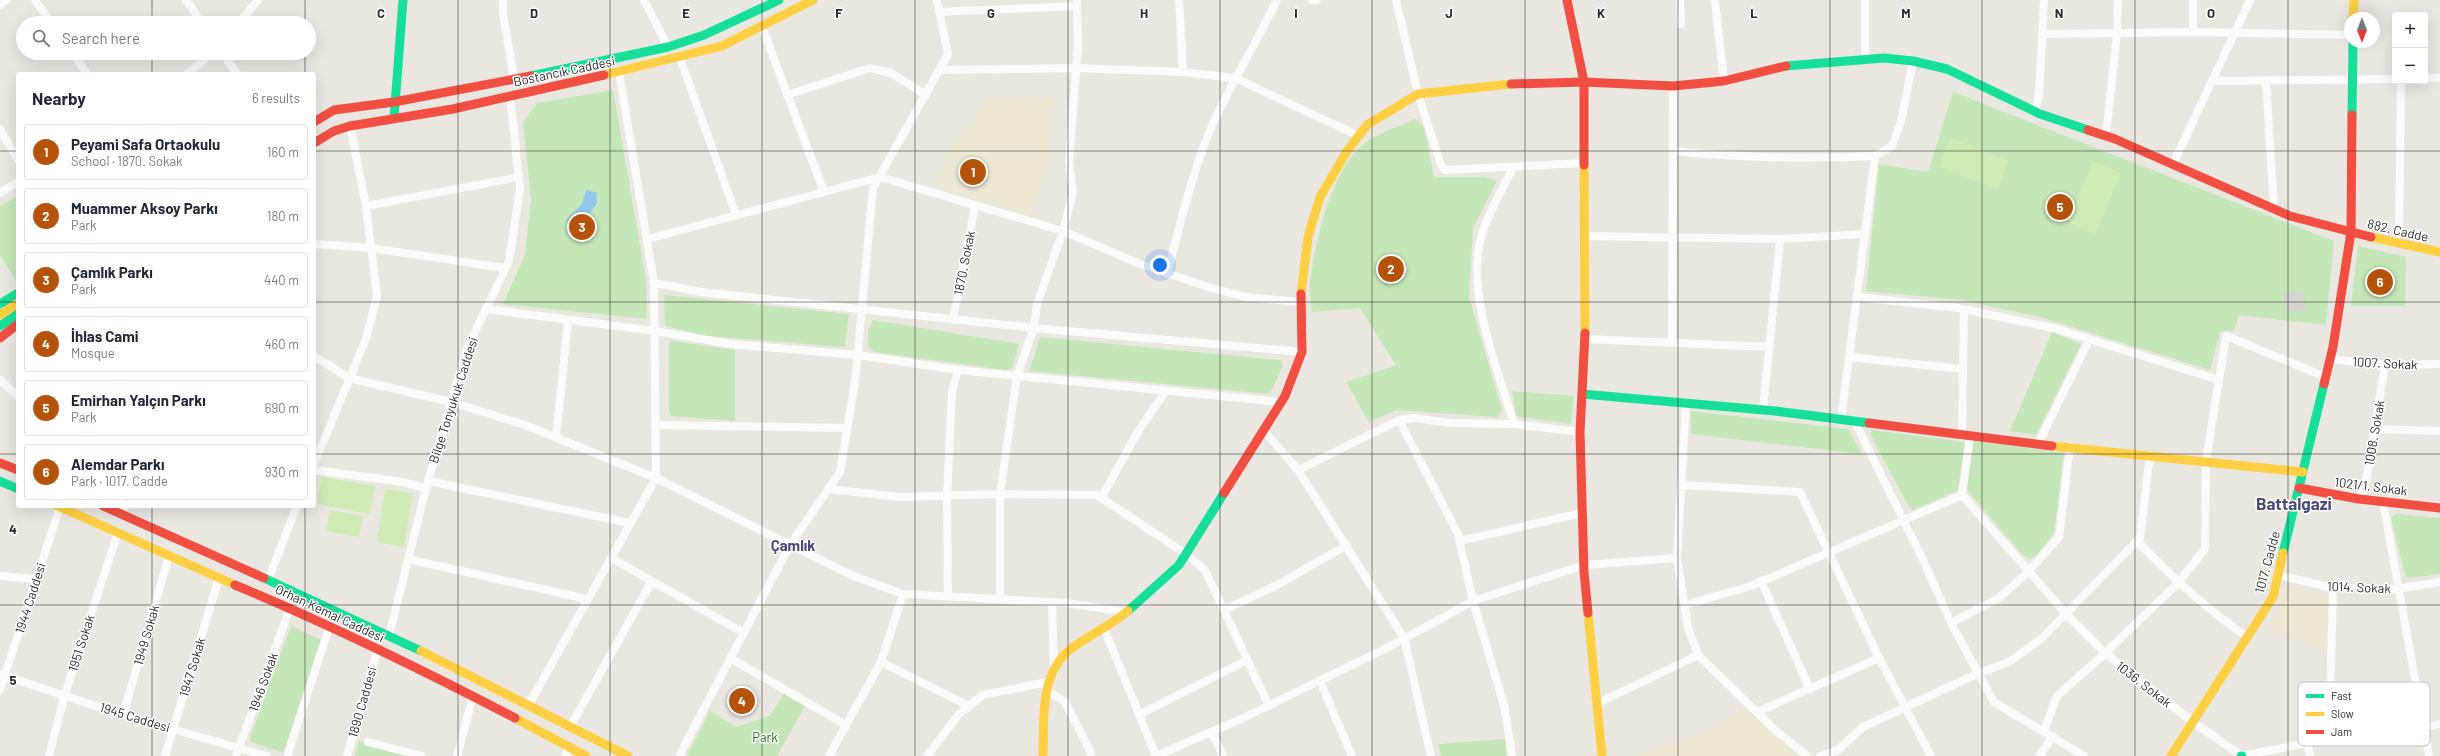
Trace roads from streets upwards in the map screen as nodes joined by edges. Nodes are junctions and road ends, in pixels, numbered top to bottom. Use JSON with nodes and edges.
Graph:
{"nodes":[{"id":1,"x":6,"y":0,"type":"edge"},
{"id":2,"x":35,"y":0,"type":"edge"},
{"id":3,"x":186,"y":0,"type":"edge"},
{"id":4,"x":258,"y":0,"type":"edge"},
{"id":5,"x":403,"y":0,"type":"edge"},
{"id":6,"x":503,"y":0,"type":"edge"},
{"id":7,"x":644,"y":0,"type":"edge"},
{"id":8,"x":779,"y":0,"type":"edge"},
{"id":9,"x":813,"y":0,"type":"edge"},
{"id":10,"x":937,"y":0,"type":"edge"},
{"id":11,"x":1179,"y":0,"type":"edge"},
{"id":12,"x":1277,"y":0,"type":"edge"},
{"id":13,"x":1312,"y":0,"type":"edge"},
{"id":14,"x":1317,"y":0,"type":"edge"},
{"id":15,"x":1396,"y":0,"type":"edge"},
{"id":16,"x":1567,"y":0,"type":"edge"},
{"id":17,"x":1680,"y":0,"type":"edge"},
{"id":18,"x":1715,"y":0,"type":"edge"},
{"id":19,"x":1865,"y":0,"type":"edge"},
{"id":20,"x":2044,"y":0,"type":"edge"},
{"id":21,"x":2118,"y":0,"type":"edge"},
{"id":22,"x":2193,"y":0,"type":"edge"},
{"id":23,"x":2250,"y":0,"type":"edge"},
{"id":24,"x":2354,"y":0,"type":"edge"},
{"id":25,"x":761,"y":3,"type":"edge"},
{"id":26,"x":1077,"y":3,"type":"edge"},
{"id":27,"x":0,"y":5,"type":"edge"},
{"id":28,"x":939,"y":12,"type":"junction"},
{"id":29,"x":2354,"y":12,"type":"edge"},
{"id":30,"x":47,"y":16,"type":"edge"},
{"id":31,"x":197,"y":16,"type":"edge"},
{"id":32,"x":245,"y":16,"type":"edge"},
{"id":33,"x":1681,"y":24,"type":"dead end"},
{"id":34,"x":762,"y":28,"type":"junction"},
{"id":35,"x":2193,"y":32,"type":"junction"},
{"id":36,"x":2117,"y":33,"type":"junction"},
{"id":37,"x":2236,"y":33,"type":"junction"},
{"id":38,"x":2043,"y":34,"type":"junction"},
{"id":39,"x":2344,"y":35,"type":"edge"},
{"id":40,"x":668,"y":47,"type":"junction"},
{"id":41,"x":2353,"y":48,"type":"edge"},
{"id":42,"x":680,"y":58,"type":"junction"},
{"id":43,"x":1865,"y":59,"type":"junction"},
{"id":44,"x":78,"y":60,"type":"edge"},
{"id":45,"x":204,"y":60,"type":"edge"},
{"id":46,"x":227,"y":60,"type":"edge"},
{"id":47,"x":1913,"y":61,"type":"junction"},
{"id":48,"x":1076,"y":68,"type":"junction"},
{"id":49,"x":939,"y":70,"type":"junction"},
{"id":50,"x":86,"y":72,"type":"edge"},
{"id":51,"x":189,"y":72,"type":"edge"},
{"id":52,"x":236,"y":72,"type":"edge"},
{"id":53,"x":619,"y":72,"type":"junction"},
{"id":54,"x":1183,"y":72,"type":"junction"},
{"id":55,"x":1235,"y":78,"type":"junction"},
{"id":56,"x":2428,"y":78,"type":"edge"},
{"id":57,"x":2440,"y":78,"type":"edge"},
{"id":58,"x":514,"y":79,"type":"junction"},
{"id":59,"x":2392,"y":79,"type":"edge"},
{"id":60,"x":2353,"y":80,"type":"junction"},
{"id":61,"x":1724,"y":81,"type":"junction"},
{"id":62,"x":2213,"y":81,"type":"junction"},
{"id":63,"x":2266,"y":81,"type":"junction"},
{"id":64,"x":1584,"y":82,"type":"junction"},
{"id":65,"x":2401,"y":84,"type":"edge"},
{"id":66,"x":1673,"y":86,"type":"junction"},
{"id":67,"x":1418,"y":94,"type":"junction"},
{"id":68,"x":787,"y":95,"type":"junction"},
{"id":69,"x":926,"y":95,"type":"junction"},
{"id":70,"x":510,"y":96,"type":"junction"},
{"id":71,"x":394,"y":102,"type":"junction"},
{"id":72,"x":2034,"y":111,"type":"junction"},
{"id":73,"x":394,"y":118,"type":"junction"},
{"id":74,"x":316,"y":121,"type":"edge"},
{"id":75,"x":350,"y":126,"type":"junction"},
{"id":76,"x":0,"y":129,"type":"edge"},
{"id":77,"x":1358,"y":136,"type":"junction"},
{"id":78,"x":2106,"y":136,"type":"junction"},
{"id":79,"x":316,"y":142,"type":"edge"},
{"id":80,"x":1673,"y":151,"type":"junction"},
{"id":81,"x":1875,"y":156,"type":"junction"},
{"id":82,"x":16,"y":157,"type":"edge"},
{"id":83,"x":1583,"y":163,"type":"junction"},
{"id":84,"x":2173,"y":164,"type":"junction"},
{"id":85,"x":1513,"y":168,"type":"junction"},
{"id":86,"x":519,"y":177,"type":"junction"},
{"id":87,"x":880,"y":177,"type":"junction"},
{"id":88,"x":16,"y":183,"type":"edge"},
{"id":89,"x":824,"y":192,"type":"junction"},
{"id":90,"x":0,"y":193,"type":"edge"},
{"id":91,"x":366,"y":206,"type":"junction"},
{"id":92,"x":975,"y":206,"type":"junction"},
{"id":93,"x":2274,"y":209,"type":"junction"},
{"id":94,"x":736,"y":215,"type":"junction"},
{"id":95,"x":1063,"y":231,"type":"junction"},
{"id":96,"x":2350,"y":232,"type":"junction"},
{"id":97,"x":1865,"y":234,"type":"junction"},
{"id":98,"x":1584,"y":236,"type":"junction"},
{"id":99,"x":1673,"y":236,"type":"junction"},
{"id":100,"x":647,"y":239,"type":"junction"},
{"id":101,"x":1780,"y":239,"type":"junction"},
{"id":102,"x":2399,"y":243,"type":"junction"},
{"id":103,"x":316,"y":244,"type":"edge"},
{"id":104,"x":371,"y":248,"type":"junction"},
{"id":105,"x":2440,"y":252,"type":"edge"},
{"id":106,"x":505,"y":268,"type":"junction"},
{"id":107,"x":1167,"y":274,"type":"junction"},
{"id":108,"x":654,"y":283,"type":"junction"},
{"id":109,"x":16,"y":294,"type":"edge"},
{"id":110,"x":1857,"y":297,"type":"junction"},
{"id":111,"x":1300,"y":302,"type":"junction"},
{"id":112,"x":0,"y":304,"type":"edge"},
{"id":113,"x":16,"y":304,"type":"edge"},
{"id":114,"x":486,"y":309,"type":"junction"},
{"id":115,"x":862,"y":310,"type":"junction"},
{"id":116,"x":1964,"y":310,"type":"junction"},
{"id":117,"x":0,"y":315,"type":"edge"},
{"id":118,"x":16,"y":315,"type":"edge"},
{"id":119,"x":953,"y":320,"type":"junction"},
{"id":120,"x":568,"y":321,"type":"junction"},
{"id":121,"x":0,"y":326,"type":"edge"},
{"id":122,"x":16,"y":326,"type":"edge"},
{"id":123,"x":1034,"y":328,"type":"junction"},
{"id":124,"x":655,"y":331,"type":"junction"},
{"id":125,"x":0,"y":338,"type":"edge"},
{"id":126,"x":1585,"y":339,"type":"junction"},
{"id":127,"x":2090,"y":340,"type":"junction"},
{"id":128,"x":1672,"y":342,"type":"junction"},
{"id":129,"x":1769,"y":347,"type":"junction"},
{"id":130,"x":1302,"y":352,"type":"junction"},
{"id":131,"x":857,"y":355,"type":"junction"},
{"id":132,"x":316,"y":357,"type":"edge"},
{"id":133,"x":1849,"y":357,"type":"junction"},
{"id":134,"x":2330,"y":359,"type":"junction"},
{"id":135,"x":2440,"y":364,"type":"edge"},
{"id":136,"x":2385,"y":365,"type":"junction"},
{"id":137,"x":1962,"y":369,"type":"junction"},
{"id":138,"x":958,"y":370,"type":"junction"},
{"id":139,"x":1017,"y":376,"type":"junction"},
{"id":140,"x":2326,"y":377,"type":"junction"},
{"id":141,"x":349,"y":378,"type":"junction"},
{"id":142,"x":0,"y":380,"type":"edge"},
{"id":143,"x":2219,"y":380,"type":"junction"},
{"id":144,"x":1165,"y":392,"type":"junction"},
{"id":145,"x":16,"y":394,"type":"edge"},
{"id":146,"x":1582,"y":394,"type":"junction"},
{"id":147,"x":451,"y":402,"type":"junction"},
{"id":148,"x":1282,"y":402,"type":"junction"},
{"id":149,"x":1686,"y":403,"type":"junction"},
{"id":150,"x":1763,"y":410,"type":"junction"},
{"id":151,"x":1399,"y":420,"type":"junction"},
{"id":152,"x":1841,"y":420,"type":"junction"},
{"id":153,"x":1855,"y":422,"type":"junction"},
{"id":154,"x":1514,"y":424,"type":"junction"},
{"id":155,"x":655,"y":425,"type":"junction"},
{"id":156,"x":848,"y":428,"type":"junction"},
{"id":157,"x":2375,"y":429,"type":"junction"},
{"id":158,"x":2440,"y":430,"type":"edge"},
{"id":159,"x":1264,"y":431,"type":"junction"},
{"id":160,"x":1580,"y":432,"type":"junction"},
{"id":161,"x":1966,"y":436,"type":"junction"},
{"id":162,"x":556,"y":438,"type":"junction"},
{"id":163,"x":2038,"y":444,"type":"junction"},
{"id":164,"x":2070,"y":447,"type":"junction"},
{"id":165,"x":2150,"y":455,"type":"junction"},
{"id":166,"x":316,"y":459,"type":"edge"},
{"id":167,"x":2206,"y":462,"type":"junction"},
{"id":168,"x":0,"y":463,"type":"edge"},
{"id":169,"x":16,"y":469,"type":"edge"},
{"id":170,"x":316,"y":470,"type":"edge"},
{"id":171,"x":1298,"y":470,"type":"junction"},
{"id":172,"x":2303,"y":472,"type":"junction"},
{"id":173,"x":656,"y":478,"type":"junction"},
{"id":174,"x":0,"y":481,"type":"edge"},
{"id":175,"x":427,"y":484,"type":"junction"},
{"id":176,"x":1681,"y":485,"type":"junction"},
{"id":177,"x":16,"y":488,"type":"edge"},
{"id":178,"x":2299,"y":488,"type":"junction"},
{"id":179,"x":828,"y":489,"type":"junction"},
{"id":180,"x":1000,"y":494,"type":"junction"},
{"id":181,"x":1962,"y":494,"type":"junction"},
{"id":182,"x":947,"y":495,"type":"junction"},
{"id":183,"x":1101,"y":498,"type":"junction"},
{"id":184,"x":2359,"y":499,"type":"junction"},
{"id":185,"x":2382,"y":502,"type":"junction"},
{"id":186,"x":59,"y":508,"type":"edge"},
{"id":187,"x":61,"y":508,"type":"edge"},
{"id":188,"x":113,"y":508,"type":"edge"},
{"id":189,"x":296,"y":508,"type":"edge"},
{"id":190,"x":2440,"y":508,"type":"edge"},
{"id":191,"x":123,"y":510,"type":"edge"},
{"id":192,"x":1582,"y":513,"type":"junction"},
{"id":193,"x":1903,"y":520,"type":"junction"},
{"id":194,"x":630,"y":523,"type":"junction"},
{"id":195,"x":118,"y":532,"type":"junction"},
{"id":196,"x":1459,"y":541,"type":"junction"},
{"id":197,"x":2137,"y":541,"type":"junction"},
{"id":198,"x":790,"y":545,"type":"junction"},
{"id":199,"x":1347,"y":545,"type":"junction"},
{"id":200,"x":1828,"y":552,"type":"junction"},
{"id":201,"x":1186,"y":554,"type":"junction"},
{"id":202,"x":169,"y":556,"type":"junction"},
{"id":203,"x":611,"y":558,"type":"junction"},
{"id":204,"x":1677,"y":558,"type":"junction"},
{"id":205,"x":408,"y":559,"type":"junction"},
{"id":206,"x":1584,"y":565,"type":"junction"},
{"id":207,"x":2028,"y":572,"type":"junction"},
{"id":208,"x":2278,"y":575,"type":"junction"},
{"id":209,"x":0,"y":576,"type":"edge"},
{"id":210,"x":219,"y":578,"type":"junction"},
{"id":211,"x":36,"y":579,"type":"junction"},
{"id":212,"x":268,"y":580,"type":"junction"},
{"id":213,"x":652,"y":581,"type":"junction"},
{"id":214,"x":1761,"y":582,"type":"junction"},
{"id":215,"x":2440,"y":582,"type":"edge"},
{"id":216,"x":2178,"y":583,"type":"junction"},
{"id":217,"x":2333,"y":588,"type":"junction"},
{"id":218,"x":2397,"y":589,"type":"junction"},
{"id":219,"x":903,"y":594,"type":"junction"},
{"id":220,"x":948,"y":596,"type":"junction"},
{"id":221,"x":587,"y":599,"type":"junction"},
{"id":222,"x":1000,"y":599,"type":"junction"},
{"id":223,"x":1473,"y":601,"type":"junction"},
{"id":224,"x":1052,"y":602,"type":"junction"},
{"id":225,"x":1684,"y":605,"type":"junction"},
{"id":226,"x":290,"y":608,"type":"junction"},
{"id":227,"x":1224,"y":610,"type":"junction"},
{"id":228,"x":1127,"y":612,"type":"junction"},
{"id":229,"x":2066,"y":615,"type":"junction"},
{"id":230,"x":1951,"y":623,"type":"junction"},
{"id":231,"x":330,"y":625,"type":"junction"},
{"id":232,"x":1104,"y":628,"type":"junction"},
{"id":233,"x":744,"y":633,"type":"junction"},
{"id":234,"x":389,"y":635,"type":"junction"},
{"id":235,"x":2247,"y":637,"type":"junction"},
{"id":236,"x":1404,"y":638,"type":"junction"},
{"id":237,"x":378,"y":649,"type":"junction"},
{"id":238,"x":2105,"y":653,"type":"junction"},
{"id":239,"x":1698,"y":655,"type":"junction"},
{"id":240,"x":730,"y":658,"type":"junction"},
{"id":241,"x":1878,"y":658,"type":"junction"},
{"id":242,"x":1247,"y":660,"type":"junction"},
{"id":243,"x":881,"y":662,"type":"junction"},
{"id":244,"x":1979,"y":673,"type":"junction"},
{"id":245,"x":2,"y":674,"type":"edge"},
{"id":246,"x":1320,"y":681,"type":"junction"},
{"id":247,"x":2331,"y":682,"type":"edge"},
{"id":248,"x":2414,"y":682,"type":"edge"},
{"id":249,"x":1050,"y":683,"type":"junction"},
{"id":250,"x":1810,"y":689,"type":"junction"},
{"id":251,"x":0,"y":690,"type":"edge"},
{"id":252,"x":64,"y":694,"type":"junction"},
{"id":253,"x":473,"y":696,"type":"junction"},
{"id":254,"x":1596,"y":704,"type":"junction"},
{"id":255,"x":528,"y":706,"type":"junction"},
{"id":256,"x":969,"y":706,"type":"junction"},
{"id":257,"x":1269,"y":706,"type":"junction"},
{"id":258,"x":1904,"y":707,"type":"junction"},
{"id":259,"x":1757,"y":712,"type":"junction"},
{"id":260,"x":123,"y":715,"type":"junction"},
{"id":261,"x":1139,"y":715,"type":"junction"},
{"id":262,"x":2193,"y":722,"type":"junction"},
{"id":263,"x":846,"y":724,"type":"junction"},
{"id":264,"x":2440,"y":724,"type":"edge"},
{"id":265,"x":2430,"y":726,"type":"edge"},
{"id":266,"x":570,"y":727,"type":"junction"},
{"id":267,"x":173,"y":729,"type":"junction"},
{"id":268,"x":2044,"y":731,"type":"junction"},
{"id":269,"x":1212,"y":732,"type":"junction"},
{"id":270,"x":2053,"y":736,"type":"junction"},
{"id":271,"x":368,"y":742,"type":"dead end"},
{"id":272,"x":2298,"y":745,"type":"edge"},
{"id":273,"x":568,"y":746,"type":"junction"},
{"id":274,"x":2308,"y":746,"type":"edge"},
{"id":275,"x":2427,"y":746,"type":"edge"},
{"id":276,"x":237,"y":752,"type":"edge"},
{"id":277,"x":1091,"y":754,"type":"dead end"},
{"id":278,"x":48,"y":756,"type":"edge"},
{"id":279,"x":165,"y":756,"type":"edge"},
{"id":280,"x":267,"y":756,"type":"edge"},
{"id":281,"x":287,"y":756,"type":"edge"},
{"id":282,"x":347,"y":756,"type":"edge"},
{"id":283,"x":422,"y":756,"type":"edge"},
{"id":284,"x":457,"y":756,"type":"edge"},
{"id":285,"x":566,"y":756,"type":"edge"},
{"id":286,"x":586,"y":756,"type":"edge"},
{"id":287,"x":628,"y":756,"type":"edge"},
{"id":288,"x":679,"y":756,"type":"edge"},
{"id":289,"x":829,"y":756,"type":"edge"},
{"id":290,"x":927,"y":756,"type":"edge"},
{"id":291,"x":1043,"y":756,"type":"edge"},
{"id":292,"x":1156,"y":756,"type":"edge"},
{"id":293,"x":1223,"y":756,"type":"edge"},
{"id":294,"x":1352,"y":756,"type":"edge"},
{"id":295,"x":1431,"y":756,"type":"edge"},
{"id":296,"x":1512,"y":756,"type":"edge"},
{"id":297,"x":1602,"y":756,"type":"edge"},
{"id":298,"x":1807,"y":756,"type":"edge"},
{"id":299,"x":1820,"y":756,"type":"edge"},
{"id":300,"x":1931,"y":756,"type":"edge"},
{"id":301,"x":2038,"y":756,"type":"edge"},
{"id":302,"x":2084,"y":756,"type":"edge"},
{"id":303,"x":2171,"y":756,"type":"edge"},
{"id":304,"x":2245,"y":756,"type":"edge"},
{"id":305,"x":2310,"y":756,"type":"edge"},
{"id":306,"x":2429,"y":756,"type":"edge"}],
"edges":[{"from":1,"to":27,"type":"street"},
{"from":2,"to":30,"type":"street"},
{"from":3,"to":31,"type":"street"},
{"from":4,"to":32,"type":"street"},
{"from":5,"to":71,"type":"street"},
{"from":6,"to":58,"type":"street"},
{"from":7,"to":40,"type":"street"},
{"from":8,"to":25,"type":"street","name":"Bostancık Caddesi"},
{"from":9,"to":34,"type":"street","name":"Bostancık Caddesi"},
{"from":10,"to":28,"type":"street"},
{"from":11,"to":54,"type":"street"},
{"from":12,"to":55,"type":"street"},
{"from":13,"to":14,"type":"street"},
{"from":15,"to":67,"type":"street"},
{"from":16,"to":64,"type":"street"},
{"from":17,"to":33,"type":"street"},
{"from":18,"to":61,"type":"street"},
{"from":19,"to":43,"type":"street"},
{"from":20,"to":38,"type":"street"},
{"from":21,"to":36,"type":"street"},
{"from":22,"to":35,"type":"street"},
{"from":23,"to":37,"type":"street"},
{"from":24,"to":29,"type":"street"},
{"from":25,"to":40,"type":"street","name":"Bostancık Caddesi"},
{"from":26,"to":28,"type":"street"},
{"from":26,"to":48,"type":"street"},
{"from":28,"to":49,"type":"street"},
{"from":34,"to":42,"type":"street","name":"Bostancık Caddesi"},
{"from":34,"to":68,"type":"street"},
{"from":35,"to":36,"type":"street"},
{"from":35,"to":37,"type":"street"},
{"from":36,"to":38,"type":"street"},
{"from":36,"to":78,"type":"street"},
{"from":37,"to":39,"type":"street"},
{"from":37,"to":62,"type":"street"},
{"from":38,"to":72,"type":"street"},
{"from":40,"to":58,"type":"street","name":"Bostancık Caddesi"},
{"from":41,"to":60,"type":"street","name":"1017. Cadde"},
{"from":42,"to":53,"type":"street","name":"Bostancık Caddesi"},
{"from":42,"to":94,"type":"street"},
{"from":43,"to":47,"type":"street","name":"882. Cadde"},
{"from":43,"to":61,"type":"street","name":"882. Cadde"},
{"from":44,"to":50,"type":"street"},
{"from":45,"to":51,"type":"street"},
{"from":46,"to":52,"type":"street"},
{"from":47,"to":72,"type":"street","name":"882. Cadde"},
{"from":47,"to":81,"type":"street"},
{"from":48,"to":49,"type":"street"},
{"from":48,"to":54,"type":"street"},
{"from":48,"to":95,"type":"street"},
{"from":49,"to":69,"type":"street"},
{"from":53,"to":70,"type":"street","name":"Bostancık Caddesi"},
{"from":53,"to":100,"type":"street"},
{"from":54,"to":55,"type":"street"},
{"from":55,"to":77,"type":"street"},
{"from":55,"to":107,"type":"street"},
{"from":56,"to":57,"type":"street"},
{"from":58,"to":71,"type":"street","name":"Bostancık Caddesi"},
{"from":59,"to":60,"type":"street"},
{"from":60,"to":63,"type":"street"},
{"from":60,"to":96,"type":"street","name":"1017. Cadde"},
{"from":61,"to":66,"type":"street","name":"882. Cadde"},
{"from":62,"to":63,"type":"street"},
{"from":62,"to":84,"type":"street"},
{"from":63,"to":93,"type":"street"},
{"from":64,"to":66,"type":"street","name":"882. Cadde"},
{"from":64,"to":67,"type":"street","name":"882. Cadde"},
{"from":64,"to":83,"type":"street"},
{"from":65,"to":102,"type":"street"},
{"from":66,"to":80,"type":"street"},
{"from":67,"to":77,"type":"street"},
{"from":67,"to":85,"type":"street"},
{"from":68,"to":69,"type":"street"},
{"from":68,"to":89,"type":"street"},
{"from":69,"to":87,"type":"street"},
{"from":70,"to":73,"type":"street","name":"Bostancık Caddesi"},
{"from":70,"to":86,"type":"street","name":"Bilge Tonyukuk Caddesi"},
{"from":71,"to":73,"type":"street"},
{"from":71,"to":74,"type":"street","name":"Bostancık Caddesi"},
{"from":72,"to":78,"type":"street","name":"882. Cadde"},
{"from":73,"to":75,"type":"street","name":"Bostancık Caddesi"},
{"from":75,"to":79,"type":"street","name":"Bostancık Caddesi"},
{"from":75,"to":91,"type":"street"},
{"from":76,"to":82,"type":"street"},
{"from":77,"to":111,"type":"street"},
{"from":78,"to":84,"type":"street","name":"882. Cadde"},
{"from":80,"to":81,"type":"street"},
{"from":80,"to":99,"type":"street"},
{"from":81,"to":97,"type":"street"},
{"from":83,"to":85,"type":"street"},
{"from":83,"to":98,"type":"street"},
{"from":84,"to":93,"type":"street","name":"882. Cadde"},
{"from":85,"to":154,"type":"street"},
{"from":86,"to":91,"type":"street"},
{"from":86,"to":106,"type":"street","name":"Bilge Tonyukuk Caddesi"},
{"from":87,"to":89,"type":"street"},
{"from":87,"to":92,"type":"street"},
{"from":87,"to":115,"type":"street"},
{"from":88,"to":90,"type":"street"},
{"from":89,"to":94,"type":"street"},
{"from":91,"to":104,"type":"street"},
{"from":92,"to":95,"type":"street"},
{"from":92,"to":119,"type":"street","name":"1870. Sokak"},
{"from":93,"to":96,"type":"street","name":"882. Cadde"},
{"from":94,"to":100,"type":"street"},
{"from":95,"to":107,"type":"street"},
{"from":95,"to":123,"type":"street"},
{"from":96,"to":102,"type":"street","name":"882. Cadde"},
{"from":96,"to":134,"type":"street","name":"1017. Cadde"},
{"from":97,"to":101,"type":"street"},
{"from":97,"to":110,"type":"street"},
{"from":98,"to":99,"type":"street"},
{"from":98,"to":126,"type":"street"},
{"from":99,"to":101,"type":"street"},
{"from":99,"to":128,"type":"street"},
{"from":100,"to":108,"type":"street"},
{"from":101,"to":129,"type":"street"},
{"from":102,"to":105,"type":"street","name":"882. Cadde"},
{"from":103,"to":104,"type":"street"},
{"from":104,"to":106,"type":"street"},
{"from":104,"to":141,"type":"street"},
{"from":106,"to":114,"type":"street","name":"Bilge Tonyukuk Caddesi"},
{"from":107,"to":111,"type":"street"},
{"from":108,"to":115,"type":"street"},
{"from":108,"to":124,"type":"street"},
{"from":109,"to":112,"type":"street"},
{"from":110,"to":116,"type":"street"},
{"from":110,"to":133,"type":"street"},
{"from":111,"to":130,"type":"street"},
{"from":113,"to":117,"type":"street"},
{"from":114,"to":120,"type":"street"},
{"from":114,"to":147,"type":"street","name":"Bilge Tonyukuk Caddesi"},
{"from":115,"to":119,"type":"street"},
{"from":115,"to":131,"type":"street"},
{"from":116,"to":127,"type":"street"},
{"from":116,"to":137,"type":"street"},
{"from":118,"to":121,"type":"street"},
{"from":119,"to":123,"type":"street"},
{"from":120,"to":124,"type":"street"},
{"from":120,"to":162,"type":"street"},
{"from":122,"to":125,"type":"street"},
{"from":123,"to":130,"type":"street"},
{"from":123,"to":139,"type":"street"},
{"from":124,"to":131,"type":"street"},
{"from":124,"to":155,"type":"street"},
{"from":126,"to":128,"type":"street"},
{"from":126,"to":146,"type":"street"},
{"from":127,"to":143,"type":"street"},
{"from":127,"to":163,"type":"street"},
{"from":128,"to":129,"type":"street"},
{"from":129,"to":150,"type":"street"},
{"from":130,"to":148,"type":"street"},
{"from":131,"to":138,"type":"street"},
{"from":131,"to":156,"type":"street"},
{"from":132,"to":141,"type":"street"},
{"from":133,"to":137,"type":"street"},
{"from":133,"to":152,"type":"street"},
{"from":134,"to":136,"type":"street","name":"1007. Sokak"},
{"from":134,"to":140,"type":"street","name":"1017. Cadde"},
{"from":135,"to":136,"type":"street","name":"1007. Sokak"},
{"from":136,"to":157,"type":"street","name":"1008. Sokak"},
{"from":137,"to":161,"type":"street"},
{"from":138,"to":139,"type":"street"},
{"from":138,"to":182,"type":"street"},
{"from":139,"to":144,"type":"street"},
{"from":139,"to":180,"type":"street"},
{"from":140,"to":143,"type":"street"},
{"from":140,"to":172,"type":"street","name":"1017. Cadde"},
{"from":141,"to":147,"type":"street"},
{"from":141,"to":166,"type":"street"},
{"from":142,"to":145,"type":"street"},
{"from":143,"to":167,"type":"street"},
{"from":144,"to":148,"type":"street"},
{"from":144,"to":183,"type":"street"},
{"from":146,"to":149,"type":"street"},
{"from":146,"to":160,"type":"street"},
{"from":147,"to":162,"type":"street"},
{"from":147,"to":175,"type":"street","name":"Bilge Tonyukuk Caddesi"},
{"from":148,"to":159,"type":"street"},
{"from":149,"to":150,"type":"street"},
{"from":149,"to":176,"type":"street"},
{"from":150,"to":152,"type":"street"},
{"from":151,"to":154,"type":"street"},
{"from":151,"to":171,"type":"street"},
{"from":151,"to":196,"type":"street"},
{"from":152,"to":153,"type":"street"},
{"from":153,"to":161,"type":"street"},
{"from":153,"to":193,"type":"street"},
{"from":154,"to":160,"type":"street"},
{"from":155,"to":156,"type":"street"},
{"from":155,"to":173,"type":"street"},
{"from":156,"to":179,"type":"street"},
{"from":157,"to":158,"type":"street"},
{"from":157,"to":184,"type":"street","name":"1008. Sokak"},
{"from":159,"to":171,"type":"street"},
{"from":159,"to":201,"type":"street"},
{"from":160,"to":192,"type":"street"},
{"from":161,"to":163,"type":"street"},
{"from":161,"to":181,"type":"street"},
{"from":162,"to":173,"type":"street"},
{"from":163,"to":164,"type":"street"},
{"from":164,"to":165,"type":"street"},
{"from":164,"to":207,"type":"street"},
{"from":165,"to":167,"type":"street"},
{"from":165,"to":197,"type":"street"},
{"from":167,"to":172,"type":"street"},
{"from":167,"to":216,"type":"street"},
{"from":168,"to":169,"type":"street"},
{"from":170,"to":175,"type":"street"},
{"from":171,"to":199,"type":"street"},
{"from":172,"to":178,"type":"street","name":"1017. Cadde"},
{"from":173,"to":194,"type":"street"},
{"from":173,"to":198,"type":"street"},
{"from":174,"to":177,"type":"street"},
{"from":175,"to":194,"type":"street"},
{"from":175,"to":205,"type":"street","name":"Bilge Tonyukuk Caddesi"},
{"from":176,"to":200,"type":"street"},
{"from":176,"to":204,"type":"street"},
{"from":178,"to":184,"type":"street","name":"1021/1. Sokak"},
{"from":178,"to":208,"type":"street","name":"1017. Cadde"},
{"from":179,"to":182,"type":"street"},
{"from":179,"to":198,"type":"street"},
{"from":180,"to":182,"type":"street"},
{"from":180,"to":183,"type":"street"},
{"from":180,"to":222,"type":"street"},
{"from":181,"to":193,"type":"street"},
{"from":181,"to":207,"type":"street","name":"1036. Sokak"},
{"from":182,"to":220,"type":"street"},
{"from":183,"to":201,"type":"street"},
{"from":184,"to":185,"type":"street","name":"1021/1. Sokak"},
{"from":185,"to":190,"type":"street","name":"1021/1. Sokak"},
{"from":185,"to":218,"type":"street"},
{"from":186,"to":211,"type":"street","name":"1944 Caddesi"},
{"from":187,"to":195,"type":"street","name":"Orhan Kemal Caddesi"},
{"from":188,"to":191,"type":"street","name":"Orhan Kemal Caddesi"},
{"from":189,"to":212,"type":"street"},
{"from":191,"to":212,"type":"street","name":"Orhan Kemal Caddesi"},
{"from":192,"to":196,"type":"street"},
{"from":192,"to":206,"type":"street"},
{"from":193,"to":200,"type":"street"},
{"from":193,"to":230,"type":"street"},
{"from":194,"to":203,"type":"street"},
{"from":195,"to":202,"type":"street","name":"Orhan Kemal Caddesi"},
{"from":195,"to":252,"type":"street","name":"1951 Sokak"},
{"from":196,"to":223,"type":"street"},
{"from":197,"to":216,"type":"street"},
{"from":197,"to":229,"type":"street"},
{"from":198,"to":219,"type":"street"},
{"from":198,"to":233,"type":"street"},
{"from":199,"to":227,"type":"street"},
{"from":199,"to":236,"type":"street"},
{"from":200,"to":214,"type":"street"},
{"from":200,"to":241,"type":"street"},
{"from":201,"to":227,"type":"street"},
{"from":201,"to":228,"type":"street"},
{"from":202,"to":210,"type":"street","name":"Orhan Kemal Caddesi"},
{"from":202,"to":260,"type":"street","name":"1949 Sokak"},
{"from":203,"to":213,"type":"street"},
{"from":203,"to":221,"type":"street"},
{"from":204,"to":206,"type":"street"},
{"from":204,"to":225,"type":"street"},
{"from":205,"to":221,"type":"street"},
{"from":205,"to":234,"type":"street","name":"Bilge Tonyukuk Caddesi"},
{"from":206,"to":223,"type":"street"},
{"from":206,"to":254,"type":"street"},
{"from":207,"to":229,"type":"street","name":"1036. Sokak"},
{"from":207,"to":230,"type":"street"},
{"from":208,"to":217,"type":"street","name":"1014. Sokak"},
{"from":208,"to":235,"type":"street","name":"1017. Cadde"},
{"from":209,"to":211,"type":"street"},
{"from":210,"to":226,"type":"street","name":"Orhan Kemal Caddesi"},
{"from":210,"to":267,"type":"street","name":"1947 Sokak"},
{"from":211,"to":245,"type":"street","name":"1944 Caddesi"},
{"from":212,"to":234,"type":"street","name":"Orhan Kemal Caddesi"},
{"from":213,"to":233,"type":"street"},
{"from":213,"to":266,"type":"street"},
{"from":214,"to":225,"type":"street"},
{"from":214,"to":250,"type":"street"},
{"from":215,"to":218,"type":"street","name":"1014. Sokak"},
{"from":216,"to":235,"type":"street"},
{"from":216,"to":238,"type":"street"},
{"from":217,"to":218,"type":"street","name":"1014. Sokak"},
{"from":217,"to":247,"type":"street"},
{"from":218,"to":248,"type":"street"},
{"from":219,"to":220,"type":"street"},
{"from":219,"to":243,"type":"street"},
{"from":220,"to":222,"type":"street"},
{"from":221,"to":255,"type":"street"},
{"from":222,"to":224,"type":"street"},
{"from":223,"to":236,"type":"street"},
{"from":223,"to":296,"type":"street"},
{"from":224,"to":228,"type":"street"},
{"from":224,"to":249,"type":"street"},
{"from":225,"to":239,"type":"street"},
{"from":226,"to":231,"type":"street","name":"Orhan Kemal Caddesi"},
{"from":226,"to":276,"type":"street","name":"1946 Sokak"},
{"from":227,"to":242,"type":"street"},
{"from":228,"to":232,"type":"street"},
{"from":229,"to":238,"type":"street","name":"1036. Sokak"},
{"from":229,"to":244,"type":"street"},
{"from":230,"to":244,"type":"street"},
{"from":231,"to":237,"type":"street","name":"Orhan Kemal Caddesi"},
{"from":231,"to":281,"type":"street"},
{"from":232,"to":249,"type":"street"},
{"from":232,"to":261,"type":"street"},
{"from":233,"to":240,"type":"street"},
{"from":234,"to":237,"type":"street"},
{"from":234,"to":255,"type":"street","name":"Orhan Kemal Caddesi"},
{"from":235,"to":262,"type":"street","name":"1017. Cadde"},
{"from":236,"to":246,"type":"street"},
{"from":236,"to":295,"type":"street"},
{"from":237,"to":253,"type":"street","name":"Orhan Kemal Caddesi"},
{"from":237,"to":282,"type":"street","name":"1890 Caddesi"},
{"from":238,"to":262,"type":"street","name":"1036. Sokak"},
{"from":238,"to":268,"type":"street"},
{"from":239,"to":254,"type":"street"},
{"from":239,"to":259,"type":"street"},
{"from":240,"to":263,"type":"street"},
{"from":240,"to":288,"type":"street"},
{"from":241,"to":250,"type":"street"},
{"from":241,"to":258,"type":"street"},
{"from":242,"to":257,"type":"street"},
{"from":242,"to":261,"type":"street"},
{"from":243,"to":256,"type":"street"},
{"from":243,"to":263,"type":"street"},
{"from":244,"to":258,"type":"street"},
{"from":244,"to":268,"type":"street"},
{"from":245,"to":251,"type":"street","name":"1944 Caddesi"},
{"from":245,"to":252,"type":"street","name":"1945 Caddesi"},
{"from":246,"to":257,"type":"street"},
{"from":246,"to":294,"type":"street"},
{"from":249,"to":256,"type":"street"},
{"from":249,"to":277,"type":"street"},
{"from":249,"to":291,"type":"street"},
{"from":250,"to":259,"type":"street"},
{"from":252,"to":260,"type":"street","name":"1945 Caddesi"},
{"from":252,"to":278,"type":"street","name":"1951 Sokak"},
{"from":253,"to":273,"type":"street","name":"Orhan Kemal Caddesi"},
{"from":253,"to":284,"type":"street"},
{"from":254,"to":297,"type":"street"},
{"from":255,"to":266,"type":"street","name":"Orhan Kemal Caddesi"},
{"from":256,"to":290,"type":"street"},
{"from":257,"to":269,"type":"street"},
{"from":258,"to":299,"type":"street"},
{"from":258,"to":300,"type":"street"},
{"from":259,"to":298,"type":"street"},
{"from":260,"to":267,"type":"street","name":"1945 Caddesi"},
{"from":261,"to":292,"type":"street"},
{"from":262,"to":303,"type":"street","name":"1017. Cadde"},
{"from":262,"to":304,"type":"street","name":"1036. Sokak"},
{"from":263,"to":289,"type":"street"},
{"from":264,"to":265,"type":"street","name":"1036. Sokak"},
{"from":266,"to":287,"type":"street","name":"Orhan Kemal Caddesi"},
{"from":267,"to":276,"type":"street","name":"1945 Caddesi"},
{"from":267,"to":279,"type":"street","name":"1947 Sokak"},
{"from":268,"to":270,"type":"street"},
{"from":269,"to":292,"type":"street"},
{"from":269,"to":293,"type":"street"},
{"from":270,"to":301,"type":"street"},
{"from":270,"to":302,"type":"street"},
{"from":271,"to":283,"type":"street"},
{"from":272,"to":304,"type":"street","name":"1036. Sokak"},
{"from":273,"to":285,"type":"street"},
{"from":273,"to":286,"type":"street","name":"Orhan Kemal Caddesi"},
{"from":274,"to":305,"type":"street"},
{"from":275,"to":306,"type":"street"},
{"from":276,"to":280,"type":"street","name":"1945 Caddesi"}]}
